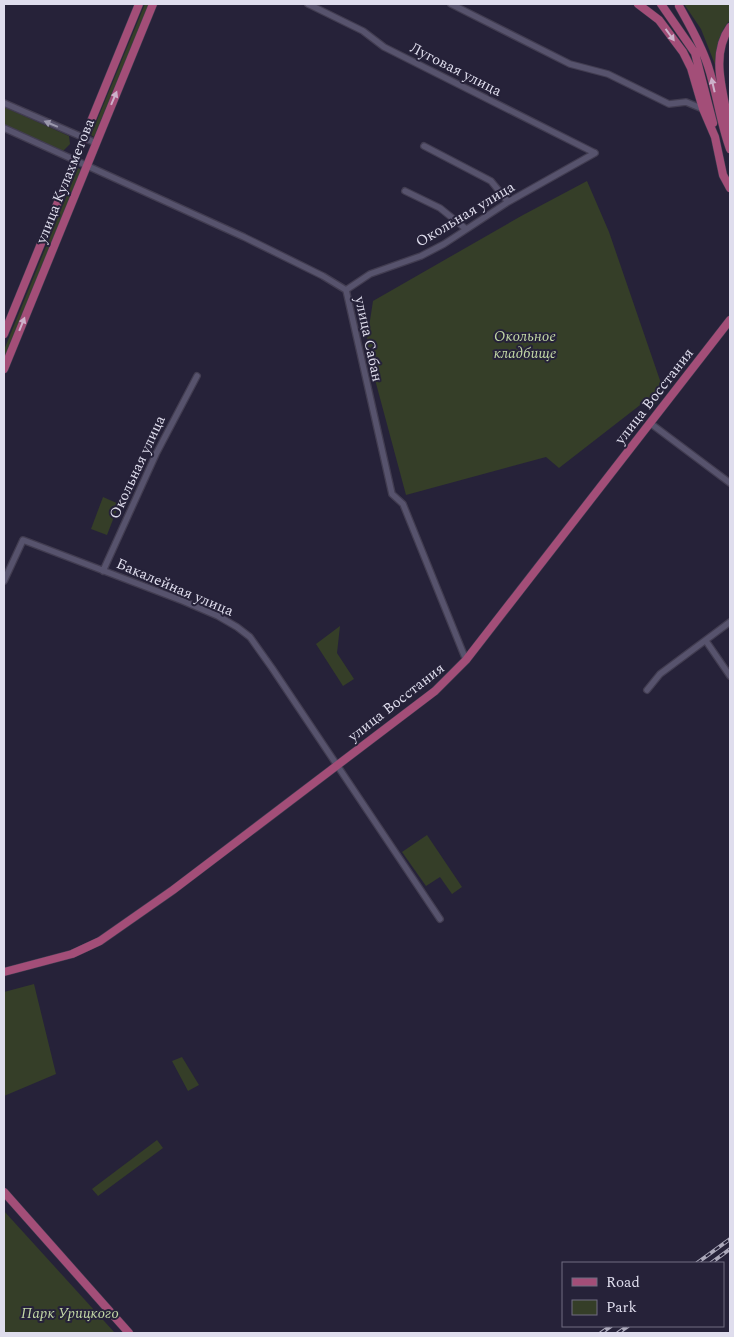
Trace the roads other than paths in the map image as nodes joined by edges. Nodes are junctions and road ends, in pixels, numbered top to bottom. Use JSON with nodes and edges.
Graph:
{"nodes":[{"id":1,"x":139,"y":4,"type":"edge"},
{"id":2,"x":153,"y":4,"type":"edge"},
{"id":3,"x":308,"y":4,"type":"edge"},
{"id":4,"x":452,"y":4,"type":"edge"},
{"id":5,"x":638,"y":4,"type":"edge"},
{"id":6,"x":661,"y":4,"type":"edge"},
{"id":7,"x":678,"y":6,"type":"dead end"},
{"id":8,"x":730,"y":27,"type":"edge"},
{"id":9,"x":4,"y":103,"type":"edge"},
{"id":10,"x":703,"y":109,"type":"junction"},
{"id":11,"x":4,"y":128,"type":"edge"},
{"id":12,"x":730,"y":136,"type":"edge"},
{"id":13,"x":83,"y":138,"type":"junction"},
{"id":14,"x":715,"y":138,"type":"junction"},
{"id":15,"x":96,"y":143,"type":"junction"},
{"id":16,"x":424,"y":146,"type":"dead end"},
{"id":17,"x":730,"y":149,"type":"edge"},
{"id":18,"x":595,"y":153,"type":"joint"},
{"id":19,"x":74,"y":159,"type":"junction"},
{"id":20,"x":86,"y":167,"type":"junction"},
{"id":21,"x":730,"y":188,"type":"edge"},
{"id":22,"x":405,"y":192,"type":"dead end"},
{"id":23,"x":508,"y":202,"type":"junction"},
{"id":24,"x":466,"y":229,"type":"junction"},
{"id":25,"x":346,"y":290,"type":"junction"},
{"id":26,"x":730,"y":320,"type":"edge"},
{"id":27,"x":4,"y":334,"type":"edge"},
{"id":28,"x":4,"y":369,"type":"edge"},
{"id":29,"x":197,"y":376,"type":"dead end"},
{"id":30,"x":650,"y":423,"type":"junction"},
{"id":31,"x":730,"y":483,"type":"edge"},
{"id":32,"x":103,"y":571,"type":"junction"},
{"id":33,"x":4,"y":581,"type":"edge"},
{"id":34,"x":730,"y":622,"type":"edge"},
{"id":35,"x":706,"y":641,"type":"junction"},
{"id":36,"x":466,"y":660,"type":"junction"},
{"id":37,"x":730,"y":676,"type":"edge"},
{"id":38,"x":647,"y":690,"type":"dead end"},
{"id":39,"x":336,"y":766,"type":"junction"},
{"id":40,"x":440,"y":919,"type":"dead end"},
{"id":41,"x":4,"y":972,"type":"edge"},
{"id":42,"x":4,"y":1192,"type":"edge"},
{"id":43,"x":128,"y":1333,"type":"edge"}],
"edges":[{"from":1,"to":13,"type":"main road","name":"улица Кулахметова"},
{"from":15,"to":2,"type":"main road","name":"улица Кулахметова","one_way":true},
{"from":3,"to":18,"type":"street","name":"Луговая улица"},
{"from":4,"to":10,"type":"street"},
{"from":5,"to":10,"type":"main road","one_way":true},
{"from":6,"to":14,"type":"main road"},
{"from":17,"to":7,"type":"main road","one_way":true},
{"from":8,"to":12,"type":"main road"},
{"from":13,"to":9,"type":"street","one_way":true},
{"from":10,"to":14,"type":"main road"},
{"from":11,"to":19,"type":"street","name":"улица Сабан"},
{"from":13,"to":15,"type":"street"},
{"from":13,"to":19,"type":"main road","name":"улица Кулахметова"},
{"from":14,"to":21,"type":"main road"},
{"from":15,"to":20,"type":"main road","name":"улица Кулахметова"},
{"from":16,"to":23,"type":"street"},
{"from":18,"to":23,"type":"street","name":"Окольная улица"},
{"from":19,"to":20,"type":"street","name":"улица Сабан"},
{"from":19,"to":27,"type":"main road","name":"улица Кулахметова"},
{"from":20,"to":25,"type":"street","name":"улица Сабан"},
{"from":28,"to":20,"type":"main road","name":"улица Кулахметова","one_way":true},
{"from":22,"to":24,"type":"street"},
{"from":23,"to":24,"type":"street","name":"Окольная улица"},
{"from":24,"to":25,"type":"street","name":"Окольная улица"},
{"from":25,"to":36,"type":"street","name":"улица Сабан"},
{"from":26,"to":30,"type":"main road","name":"улица Восстания"},
{"from":29,"to":32,"type":"street","name":"Окольная улица"},
{"from":30,"to":31,"type":"street"},
{"from":30,"to":36,"type":"main road","name":"улица Восстания"},
{"from":32,"to":33,"type":"street","name":"Бакалейная улица"},
{"from":32,"to":39,"type":"street","name":"Бакалейная улица"},
{"from":34,"to":35,"type":"street"},
{"from":35,"to":37,"type":"street"},
{"from":35,"to":38,"type":"street"},
{"from":36,"to":39,"type":"main road","name":"улица Восстания"},
{"from":39,"to":40,"type":"street","name":"Бакалейная улица"},
{"from":39,"to":41,"type":"main road","name":"улица Восстания"},
{"from":42,"to":43,"type":"main road"}]}
